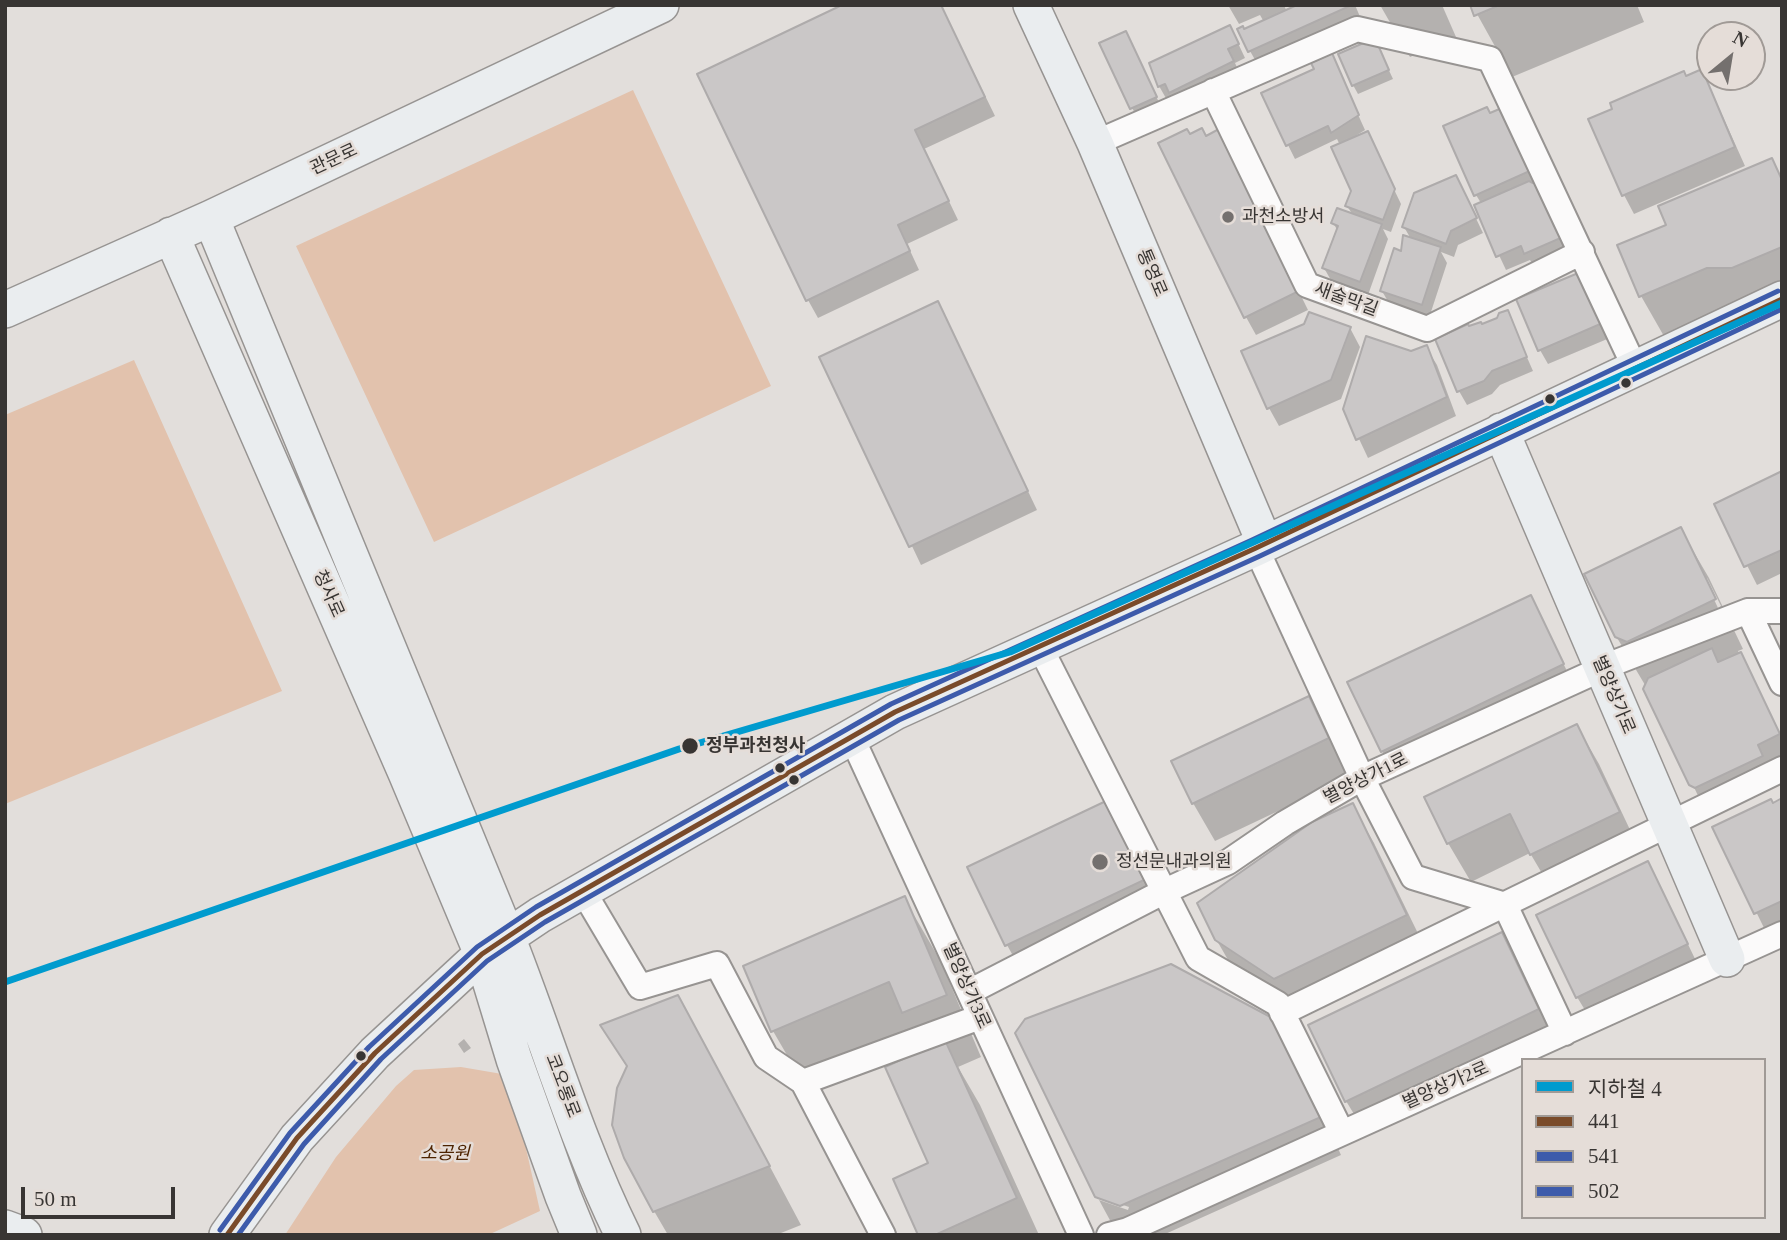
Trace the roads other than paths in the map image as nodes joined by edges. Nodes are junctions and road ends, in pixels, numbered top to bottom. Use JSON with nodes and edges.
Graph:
{"nodes":[{"id":1,"x":661,"y":5,"type":"edge"},
{"id":2,"x":1031,"y":5,"type":"edge"},
{"id":3,"x":1213,"y":91,"type":"junction"},
{"id":4,"x":1095,"y":143,"type":"junction"},
{"id":5,"x":211,"y":218,"type":"junction"},
{"id":6,"x":171,"y":235,"type":"junction"},
{"id":7,"x":1582,"y":252,"type":"junction"},
{"id":8,"x":1782,"y":299,"type":"edge"},
{"id":9,"x":5,"y":310,"type":"edge"},
{"id":10,"x":1635,"y":368,"type":"junction"},
{"id":11,"x":1501,"y":431,"type":"junction"},
{"id":12,"x":1261,"y":546,"type":"junction"},
{"id":13,"x":1748,"y":611,"type":"junction"},
{"id":14,"x":1782,"y":611,"type":"edge"},
{"id":15,"x":1040,"y":647,"type":"junction"},
{"id":16,"x":1601,"y":669,"type":"junction"},
{"id":17,"x":1782,"y":683,"type":"edge"},
{"id":18,"x":852,"y":738,"type":"junction"},
{"id":19,"x":1782,"y":769,"type":"edge"},
{"id":20,"x":1362,"y":778,"type":"junction"},
{"id":21,"x":1669,"y":825,"type":"junction"},
{"id":22,"x":583,"y":891,"type":"junction"},
{"id":23,"x":1163,"y":892,"type":"junction"},
{"id":24,"x":1505,"y":905,"type":"junction"},
{"id":25,"x":1782,"y":934,"type":"edge"},
{"id":26,"x":494,"y":945,"type":"junction"},
{"id":27,"x":1727,"y":959,"type":"junction"},
{"id":28,"x":969,"y":992,"type":"junction"},
{"id":29,"x":1282,"y":1013,"type":"junction"},
{"id":30,"x":980,"y":1017,"type":"junction"},
{"id":31,"x":1565,"y":1032,"type":"junction"},
{"id":32,"x":803,"y":1082,"type":"junction"},
{"id":33,"x":1342,"y":1133,"type":"junction"},
{"id":34,"x":5,"y":1228,"type":"edge"},
{"id":35,"x":24,"y":1235,"type":"edge"},
{"id":36,"x":227,"y":1235,"type":"edge"},
{"id":37,"x":579,"y":1235,"type":"edge"},
{"id":38,"x":623,"y":1235,"type":"edge"},
{"id":39,"x":883,"y":1235,"type":"edge"},
{"id":40,"x":1081,"y":1235,"type":"edge"},
{"id":41,"x":1109,"y":1235,"type":"edge"}],
"edges":[{"from":1,"to":5,"type":"street","name":"관문로"},
{"from":2,"to":4,"type":"street","name":"통영로"},
{"from":3,"to":4,"type":"street"},
{"from":3,"to":7,"type":"street"},
{"from":3,"to":7,"type":"street","name":"새술막길"},
{"from":4,"to":12,"type":"street","name":"통영로"},
{"from":5,"to":6,"type":"street","name":"관문로"},
{"from":5,"to":26,"type":"street","name":"청사로"},
{"from":6,"to":9,"type":"street","name":"관문로"},
{"from":6,"to":26,"type":"street","name":"청사로"},
{"from":7,"to":10,"type":"street"},
{"from":8,"to":10,"type":"street"},
{"from":10,"to":11,"type":"street"},
{"from":11,"to":12,"type":"street"},
{"from":11,"to":16,"type":"street","name":"별양상가로"},
{"from":12,"to":15,"type":"street"},
{"from":12,"to":20,"type":"street"},
{"from":13,"to":14,"type":"street","name":"별양상가1로"},
{"from":13,"to":16,"type":"street","name":"별양상가1로"},
{"from":13,"to":17,"type":"street"},
{"from":15,"to":18,"type":"street"},
{"from":15,"to":23,"type":"street"},
{"from":16,"to":20,"type":"street","name":"별양상가1로"},
{"from":16,"to":21,"type":"street","name":"별양상가로"},
{"from":18,"to":22,"type":"street"},
{"from":18,"to":28,"type":"street","name":"별양상가3로"},
{"from":19,"to":21,"type":"street"},
{"from":20,"to":23,"type":"street","name":"별양상가1로"},
{"from":20,"to":24,"type":"street"},
{"from":21,"to":24,"type":"street"},
{"from":21,"to":27,"type":"street","name":"별양상가로"},
{"from":22,"to":26,"type":"street"},
{"from":22,"to":32,"type":"street"},
{"from":23,"to":28,"type":"street","name":"별양상가1로"},
{"from":23,"to":29,"type":"street"},
{"from":24,"to":29,"type":"street"},
{"from":24,"to":31,"type":"street"},
{"from":25,"to":27,"type":"street","name":"별양상가2로"},
{"from":26,"to":36,"type":"street"},
{"from":26,"to":37,"type":"street"},
{"from":26,"to":38,"type":"street","name":"코오롱로"},
{"from":27,"to":31,"type":"street","name":"별양상가2로"},
{"from":28,"to":30,"type":"street","name":"별양상가3로"},
{"from":29,"to":33,"type":"street"},
{"from":30,"to":32,"type":"street"},
{"from":30,"to":40,"type":"street","name":"별양상가3로"},
{"from":31,"to":33,"type":"street","name":"별양상가2로"},
{"from":32,"to":39,"type":"street"},
{"from":33,"to":41,"type":"street","name":"별양상가2로"},
{"from":34,"to":35,"type":"street"}]}
